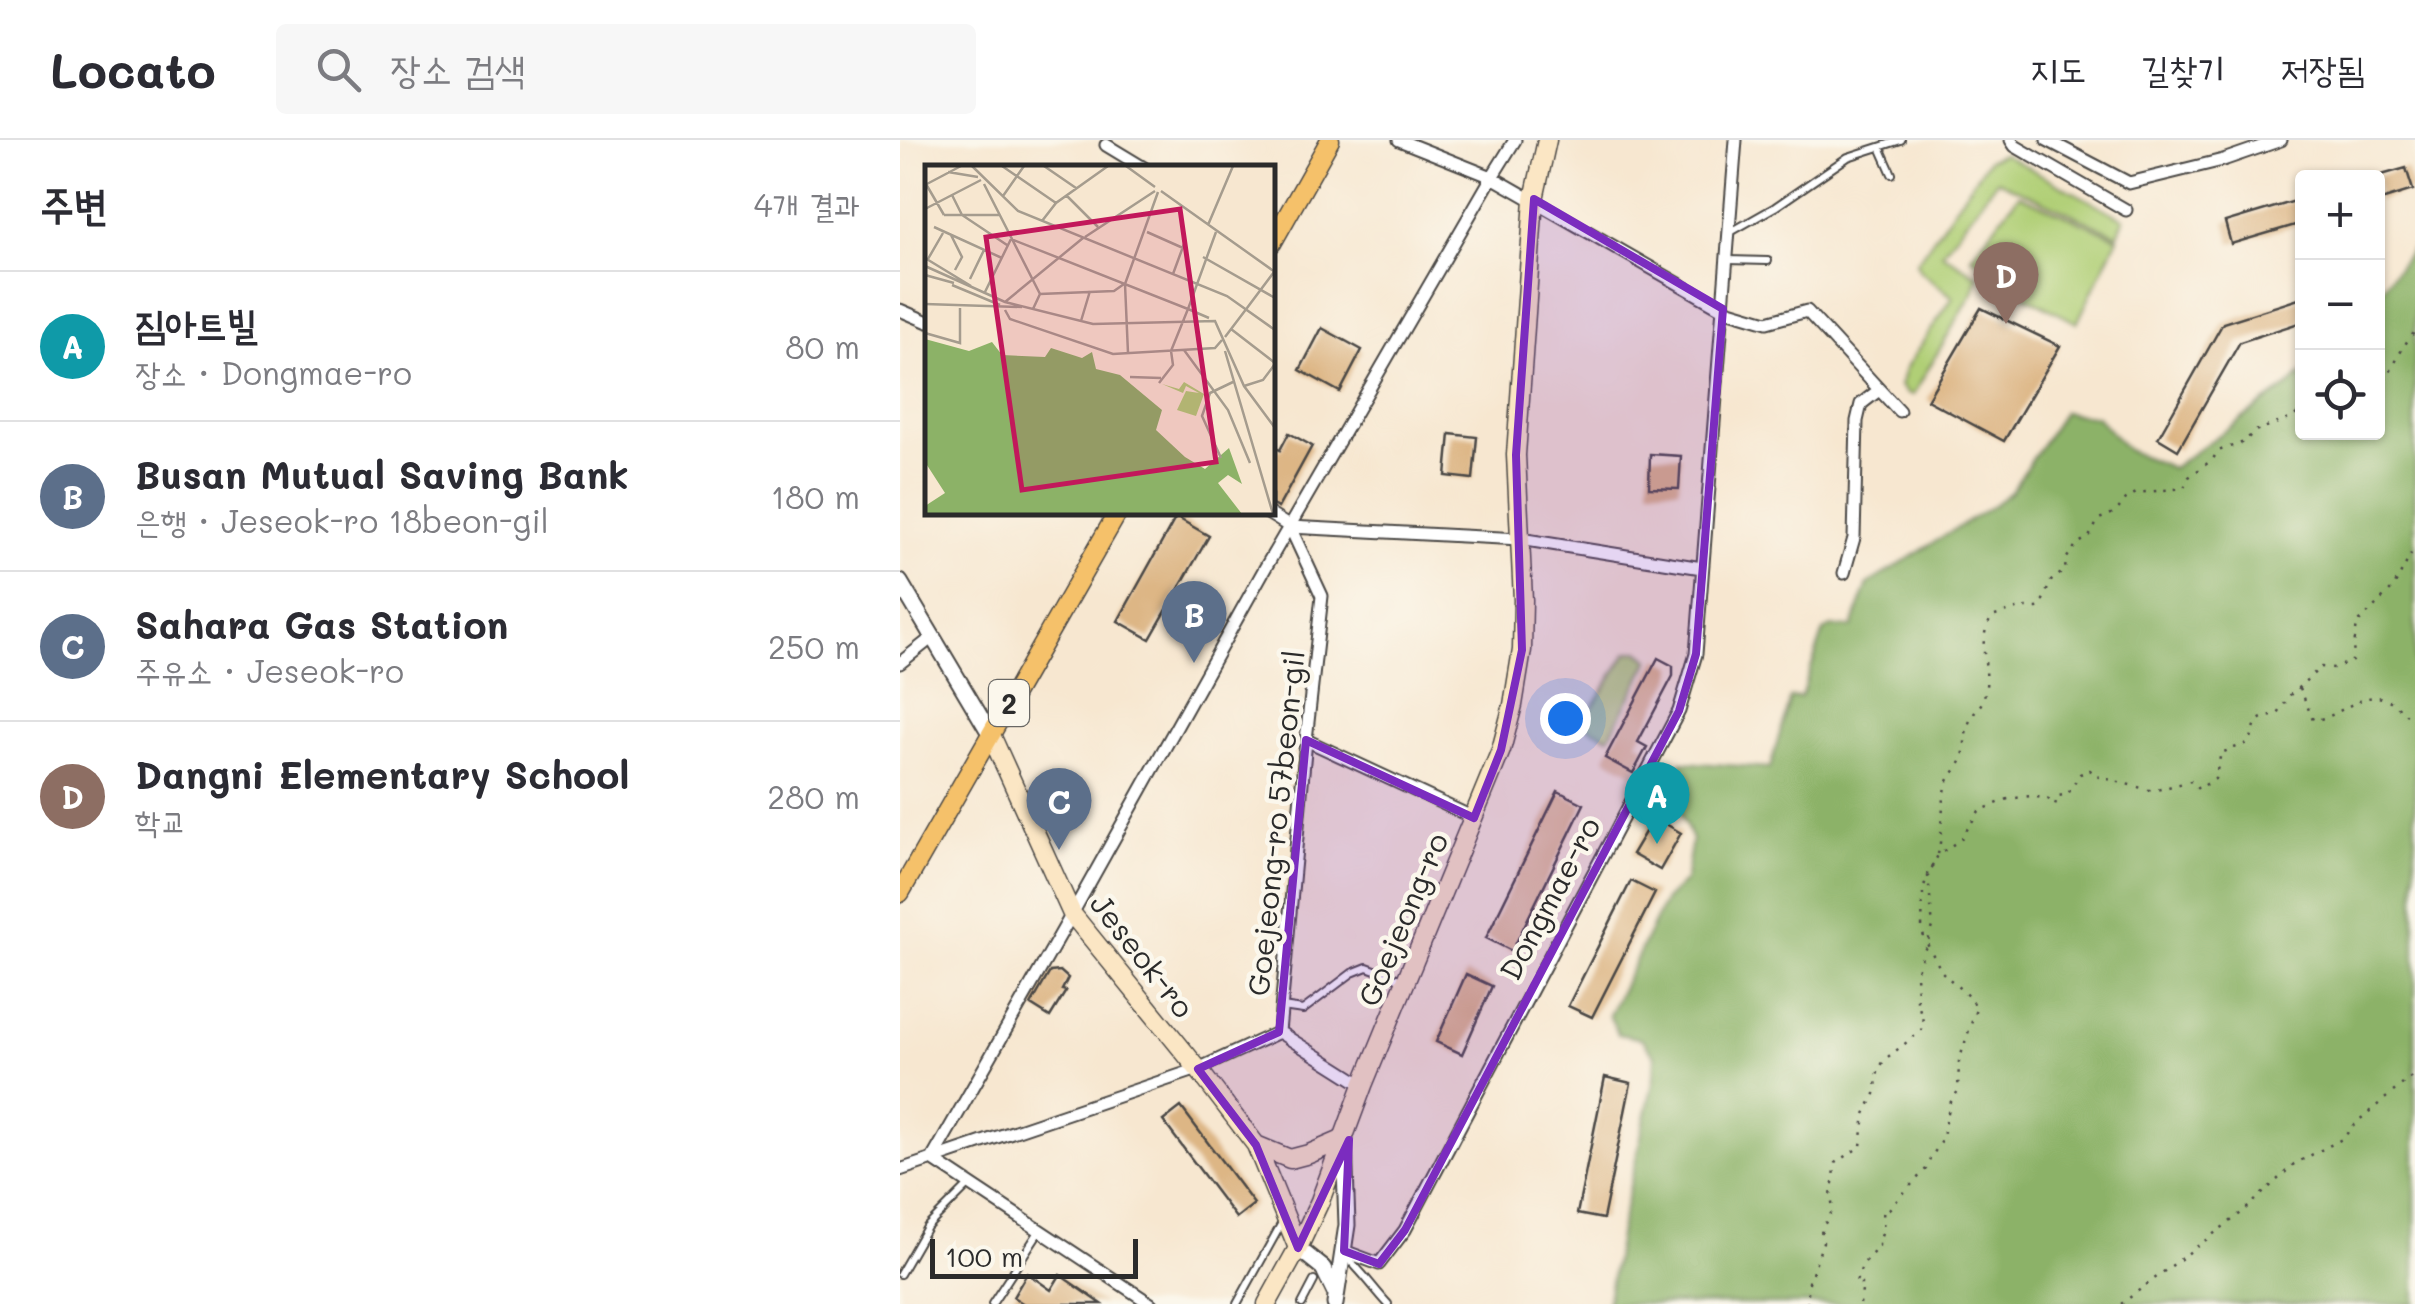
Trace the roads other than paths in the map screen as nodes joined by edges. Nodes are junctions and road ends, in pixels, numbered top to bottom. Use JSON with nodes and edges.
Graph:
{"nodes":[{"id":1,"x":1330,"y":140,"type":"edge"},
{"id":2,"x":1399,"y":140,"type":"edge"},
{"id":3,"x":1515,"y":140,"type":"edge"},
{"id":4,"x":1547,"y":140,"type":"edge"},
{"id":5,"x":1736,"y":140,"type":"edge"},
{"id":6,"x":1901,"y":140,"type":"edge"},
{"id":7,"x":2010,"y":140,"type":"edge"},
{"id":8,"x":2048,"y":140,"type":"edge"},
{"id":9,"x":2280,"y":140,"type":"edge"},
{"id":10,"x":1106,"y":146,"type":"dead end"},
{"id":11,"x":1880,"y":147,"type":"junction"},
{"id":12,"x":1123,"y":162,"type":"edge"},
{"id":13,"x":1892,"y":174,"type":"dead end"},
{"id":14,"x":1492,"y":177,"type":"junction"},
{"id":15,"x":1534,"y":199,"type":"junction"},
{"id":16,"x":2126,"y":210,"type":"dead end"},
{"id":17,"x":1730,"y":232,"type":"junction"},
{"id":18,"x":1275,"y":237,"type":"edge"},
{"id":19,"x":1728,"y":260,"type":"junction"},
{"id":20,"x":1768,"y":261,"type":"dead end"},
{"id":21,"x":1723,"y":309,"type":"junction"},
{"id":22,"x":900,"y":310,"type":"edge"},
{"id":23,"x":925,"y":321,"type":"edge"},
{"id":24,"x":1879,"y":390,"type":"junction"},
{"id":25,"x":1899,"y":411,"type":"dead end"},
{"id":26,"x":1116,"y":515,"type":"edge"},
{"id":27,"x":1271,"y":515,"type":"edge"},
{"id":28,"x":1290,"y":527,"type":"junction"},
{"id":29,"x":1520,"y":539,"type":"junction"},
{"id":30,"x":1702,"y":568,"type":"junction"},
{"id":31,"x":1844,"y":573,"type":"dead end"},
{"id":32,"x":900,"y":582,"type":"edge"},
{"id":33,"x":934,"y":636,"type":"junction"},
{"id":34,"x":900,"y":663,"type":"edge"},
{"id":35,"x":990,"y":735,"type":"junction"},
{"id":36,"x":1306,"y":740,"type":"junction"},
{"id":37,"x":1474,"y":818,"type":"junction"},
{"id":38,"x":900,"y":894,"type":"edge"},
{"id":39,"x":1072,"y":914,"type":"junction"},
{"id":40,"x":1406,"y":982,"type":"junction"},
{"id":41,"x":1282,"y":1007,"type":"junction"},
{"id":42,"x":1279,"y":1032,"type":"junction"},
{"id":43,"x":1198,"y":1068,"type":"junction"},
{"id":44,"x":1363,"y":1085,"type":"junction"},
{"id":45,"x":1344,"y":1139,"type":"junction"},
{"id":46,"x":1256,"y":1145,"type":"junction"},
{"id":47,"x":932,"y":1158,"type":"junction"},
{"id":48,"x":900,"y":1170,"type":"edge"},
{"id":49,"x":970,"y":1184,"type":"junction"},
{"id":50,"x":1286,"y":1215,"type":"junction"},
{"id":51,"x":1040,"y":1230,"type":"junction"},
{"id":52,"x":1298,"y":1248,"type":"junction"},
{"id":53,"x":1344,"y":1253,"type":"junction"},
{"id":54,"x":900,"y":1274,"type":"edge"},
{"id":55,"x":1314,"y":1281,"type":"dead end"},
{"id":56,"x":1335,"y":1299,"type":"edge"},
{"id":57,"x":992,"y":1304,"type":"edge"},
{"id":58,"x":1151,"y":1304,"type":"edge"},
{"id":59,"x":1237,"y":1304,"type":"edge"},
{"id":60,"x":1267,"y":1304,"type":"edge"},
{"id":61,"x":1302,"y":1304,"type":"edge"},
{"id":62,"x":1388,"y":1304,"type":"edge"}],
"edges":[{"from":1,"to":18,"type":"main road"},
{"from":2,"to":14,"type":"street"},
{"from":3,"to":14,"type":"street"},
{"from":4,"to":15,"type":"main road","name":"Goejeong-ro"},
{"from":5,"to":17,"type":"street","name":"Dongmae-ro"},
{"from":6,"to":11,"type":"lane"},
{"from":7,"to":16,"type":"street"},
{"from":8,"to":9,"type":"street"},
{"from":10,"to":12,"type":"street"},
{"from":11,"to":13,"type":"lane"},
{"from":11,"to":17,"type":"lane"},
{"from":14,"to":15,"type":"street"},
{"from":14,"to":28,"type":"street"},
{"from":15,"to":21,"type":"street"},
{"from":15,"to":29,"type":"main road","name":"Goejeong-ro"},
{"from":17,"to":19,"type":"street","name":"Dongmae-ro"},
{"from":19,"to":20,"type":"lane"},
{"from":19,"to":21,"type":"street","name":"Dongmae-ro"},
{"from":21,"to":24,"type":"street"},
{"from":21,"to":30,"type":"street","name":"Dongmae-ro"},
{"from":22,"to":23,"type":"street"},
{"from":24,"to":25,"type":"street"},
{"from":24,"to":31,"type":"street"},
{"from":26,"to":35,"type":"main road","number":"2"},
{"from":27,"to":28,"type":"street"},
{"from":28,"to":29,"type":"street"},
{"from":28,"to":36,"type":"street","name":"Goejeong-ro 57beon-gil"},
{"from":28,"to":39,"type":"street"},
{"from":29,"to":30,"type":"street"},
{"from":29,"to":37,"type":"main road","name":"Goejeong-ro"},
{"from":30,"to":53,"type":"street","name":"Dongmae-ro"},
{"from":32,"to":33,"type":"street","name":"Jeseok-ro"},
{"from":33,"to":34,"type":"street"},
{"from":33,"to":35,"type":"street","name":"Jeseok-ro"},
{"from":35,"to":38,"type":"main road","number":"2"},
{"from":35,"to":39,"type":"main road","name":"Jeseok-ro"},
{"from":36,"to":37,"type":"street"},
{"from":36,"to":41,"type":"street","name":"Goejeong-ro 57beon-gil"},
{"from":37,"to":40,"type":"main road","name":"Goejeong-ro"},
{"from":39,"to":43,"type":"main road","name":"Jeseok-ro"},
{"from":39,"to":47,"type":"street"},
{"from":40,"to":41,"type":"lane"},
{"from":40,"to":44,"type":"main road","name":"Goejeong-ro"},
{"from":41,"to":42,"type":"street","name":"Goejeong-ro 57beon-gil"},
{"from":42,"to":43,"type":"street"},
{"from":42,"to":44,"type":"street","name":"Goejeong-ro 57beon-gil"},
{"from":43,"to":46,"type":"main road","name":"Jeseok-ro"},
{"from":43,"to":47,"type":"street"},
{"from":44,"to":45,"type":"main road","name":"Goejeong-ro"},
{"from":45,"to":46,"type":"main road"},
{"from":45,"to":52,"type":"main road","name":"Goejeong-ro"},
{"from":45,"to":53,"type":"street"},
{"from":46,"to":50,"type":"main road","name":"Jeseok-ro"},
{"from":47,"to":48,"type":"street"},
{"from":47,"to":49,"type":"street"},
{"from":49,"to":51,"type":"street"},
{"from":49,"to":54,"type":"lane"},
{"from":50,"to":52,"type":"main road","name":"Jeseok-ro"},
{"from":50,"to":59,"type":"lane"},
{"from":51,"to":57,"type":"lane"},
{"from":51,"to":58,"type":"street"},
{"from":52,"to":56,"type":"street"},
{"from":52,"to":60,"type":"main road","name":"Goejeong-ro"},
{"from":53,"to":56,"type":"street"},
{"from":53,"to":62,"type":"lane"},
{"from":55,"to":61,"type":"lane"}]}
